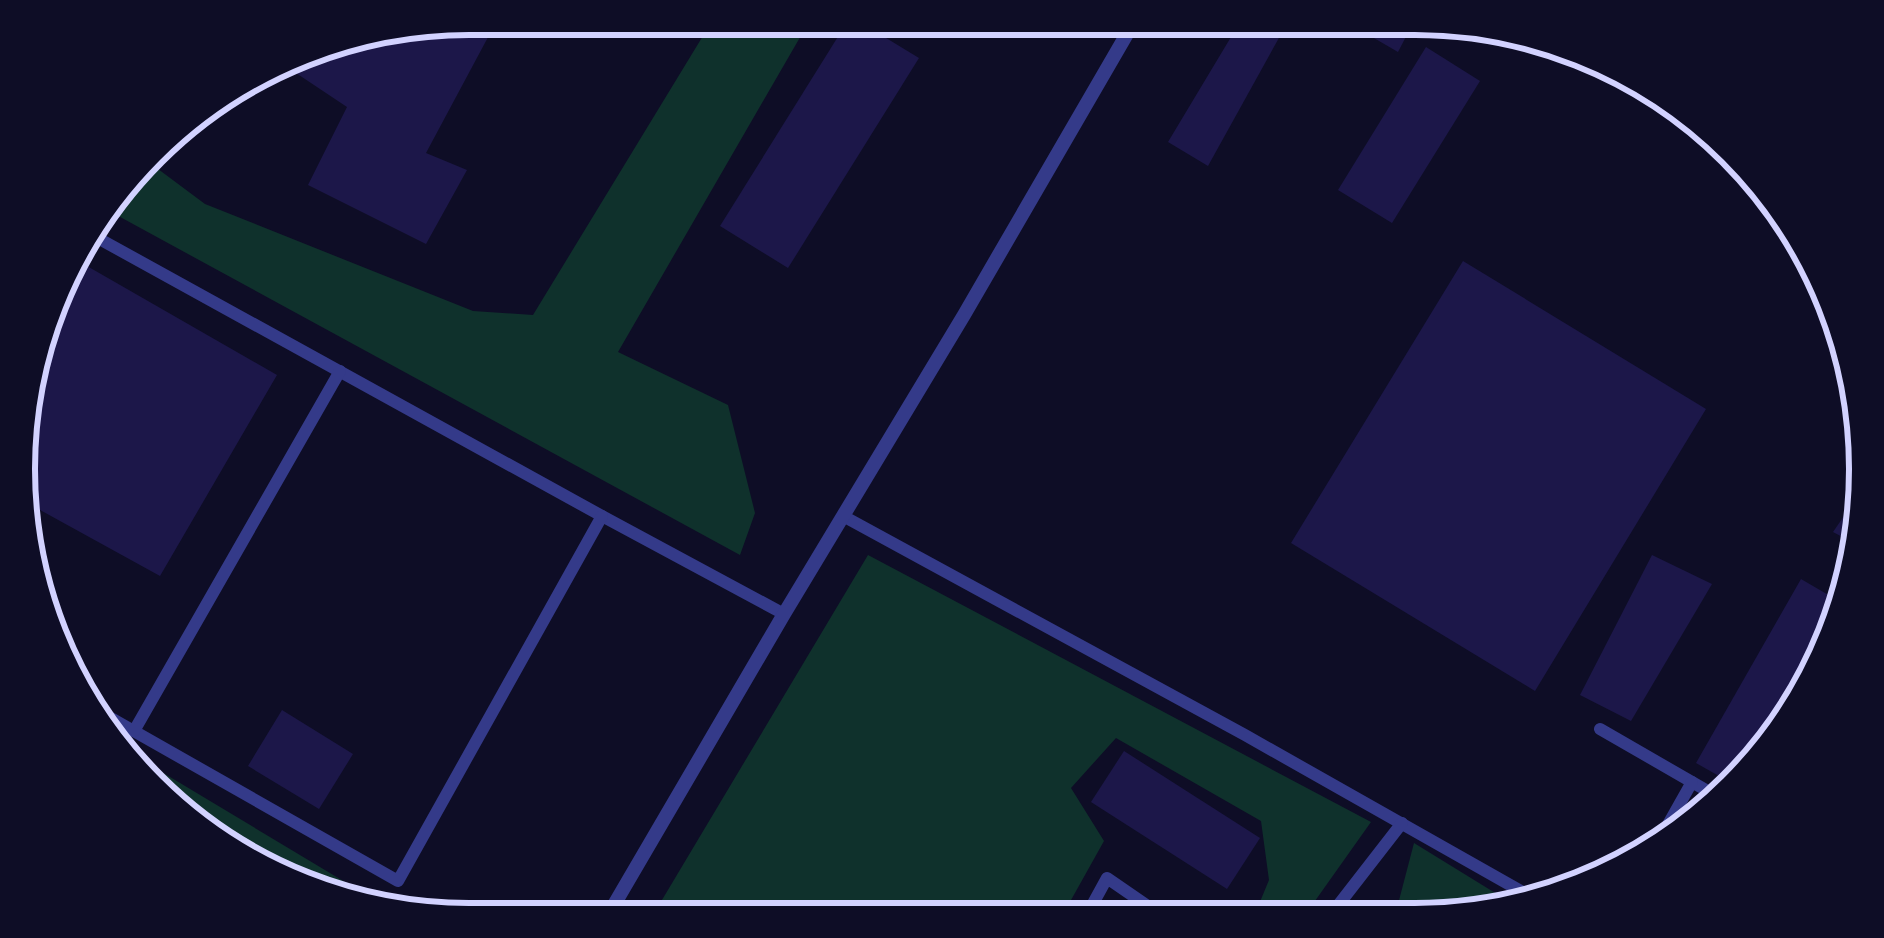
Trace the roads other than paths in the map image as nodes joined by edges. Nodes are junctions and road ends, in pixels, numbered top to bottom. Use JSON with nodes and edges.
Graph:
{"nodes":[{"id":1,"x":1126,"y":35,"type":"edge"},
{"id":2,"x":101,"y":240,"type":"edge"},
{"id":3,"x":340,"y":372,"type":"junction"},
{"id":4,"x":602,"y":516,"type":"junction"},
{"id":5,"x":843,"y":516,"type":"junction"},
{"id":6,"x":784,"y":614,"type":"junction"},
{"id":7,"x":116,"y":721,"type":"edge"},
{"id":8,"x":1600,"y":729,"type":"dead end"},
{"id":9,"x":134,"y":731,"type":"junction"},
{"id":10,"x":1692,"y":782,"type":"junction"},
{"id":11,"x":1706,"y":790,"type":"edge"},
{"id":12,"x":1671,"y":819,"type":"edge"},
{"id":13,"x":1402,"y":824,"type":"junction"},
{"id":14,"x":1519,"y":890,"type":"edge"},
{"id":15,"x":615,"y":903,"type":"edge"},
{"id":16,"x":1093,"y":903,"type":"edge"},
{"id":17,"x":1143,"y":903,"type":"edge"},
{"id":18,"x":1340,"y":903,"type":"edge"}],
"edges":[{"from":1,"to":5,"type":"street"},
{"from":2,"to":3,"type":"lane"},
{"from":3,"to":4,"type":"lane"},
{"from":3,"to":9,"type":"lane"},
{"from":4,"to":6,"type":"lane"},
{"from":4,"to":9,"type":"lane"},
{"from":5,"to":6,"type":"street"},
{"from":5,"to":13,"type":"lane"},
{"from":6,"to":15,"type":"street"},
{"from":7,"to":9,"type":"lane"},
{"from":8,"to":10,"type":"lane"},
{"from":10,"to":11,"type":"lane"},
{"from":10,"to":12,"type":"lane"},
{"from":13,"to":14,"type":"lane"},
{"from":13,"to":18,"type":"lane"},
{"from":16,"to":17,"type":"lane"}]}
